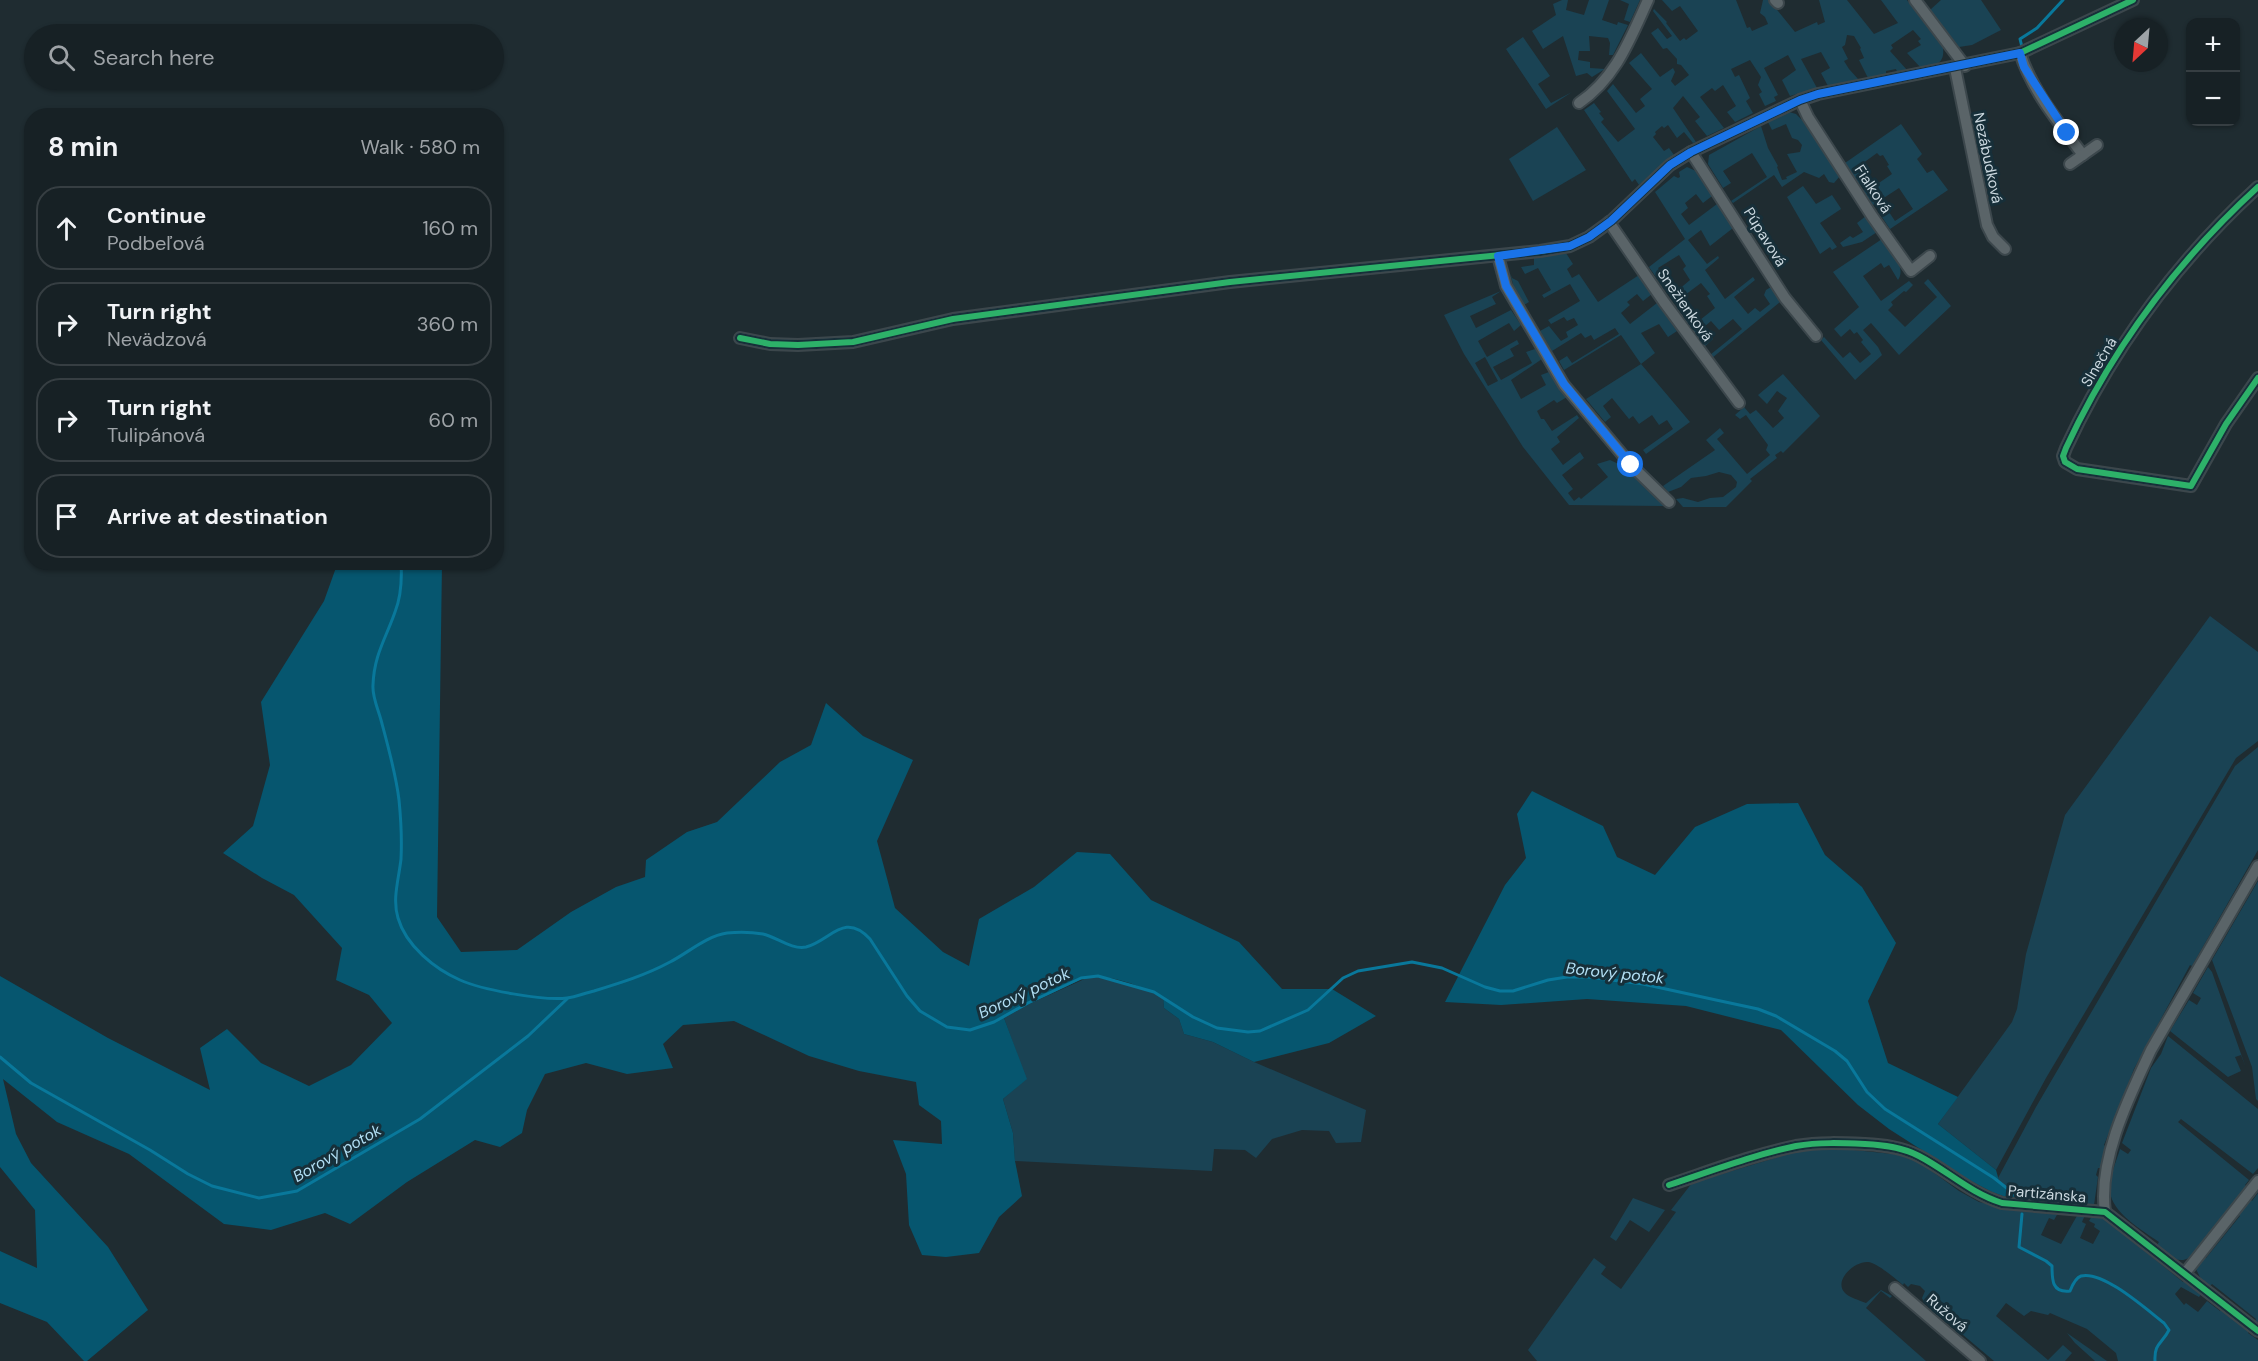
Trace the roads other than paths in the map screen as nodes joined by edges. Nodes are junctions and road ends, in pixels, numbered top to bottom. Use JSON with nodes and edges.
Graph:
{"nodes":[{"id":1,"x":1648,"y":0,"type":"edge"},
{"id":2,"x":1915,"y":0,"type":"edge"},
{"id":3,"x":2133,"y":0,"type":"edge"},
{"id":4,"x":2020,"y":53,"type":"junction"},
{"id":5,"x":1960,"y":67,"type":"junction"},
{"id":6,"x":1800,"y":100,"type":"junction"},
{"id":7,"x":1579,"y":103,"type":"dead end"},
{"id":8,"x":2097,"y":145,"type":"dead end"},
{"id":9,"x":1691,"y":152,"type":"junction"},
{"id":10,"x":2083,"y":155,"type":"junction"},
{"id":11,"x":2070,"y":164,"type":"dead end"},
{"id":12,"x":2258,"y":187,"type":"edge"},
{"id":13,"x":1609,"y":222,"type":"junction"},
{"id":14,"x":2005,"y":249,"type":"dead end"},
{"id":15,"x":1930,"y":255,"type":"dead end"},
{"id":16,"x":1492,"y":256,"type":"junction"},
{"id":17,"x":1816,"y":336,"type":"dead end"},
{"id":18,"x":740,"y":338,"type":"dead end"},
{"id":19,"x":2258,"y":378,"type":"edge"},
{"id":20,"x":1739,"y":403,"type":"dead end"},
{"id":21,"x":1669,"y":502,"type":"dead end"},
{"id":22,"x":2258,"y":866,"type":"edge"},
{"id":23,"x":2258,"y":1181,"type":"edge"},
{"id":24,"x":1669,"y":1185,"type":"dead end"},
{"id":25,"x":2105,"y":1212,"type":"junction"},
{"id":26,"x":2185,"y":1273,"type":"junction"},
{"id":27,"x":1895,"y":1288,"type":"dead end"},
{"id":28,"x":2258,"y":1331,"type":"edge"},
{"id":29,"x":1980,"y":1361,"type":"edge"}],
"edges":[{"from":1,"to":7,"type":"street"},
{"from":2,"to":5,"type":"street","name":"Nezábudková"},
{"from":3,"to":4,"type":"street"},
{"from":4,"to":5,"type":"street"},
{"from":4,"to":10,"type":"street"},
{"from":5,"to":6,"type":"street"},
{"from":5,"to":14,"type":"street","name":"Nezábudková"},
{"from":6,"to":9,"type":"street"},
{"from":6,"to":15,"type":"street","name":"Fialková"},
{"from":8,"to":10,"type":"street"},
{"from":9,"to":13,"type":"street"},
{"from":9,"to":17,"type":"street","name":"Púpavová"},
{"from":10,"to":11,"type":"street"},
{"from":12,"to":19,"type":"street","name":"Slnečná"},
{"from":13,"to":16,"type":"street"},
{"from":13,"to":20,"type":"street","name":"Snežienková"},
{"from":16,"to":18,"type":"street"},
{"from":16,"to":21,"type":"street"},
{"from":22,"to":25,"type":"street","name":"Partizánska"},
{"from":23,"to":26,"type":"street"},
{"from":24,"to":25,"type":"street","name":"Partizánska"},
{"from":25,"to":26,"type":"street","name":"Partizánska"},
{"from":26,"to":28,"type":"street","name":"Partizánska"},
{"from":27,"to":29,"type":"street","name":"Ružová"}]}
